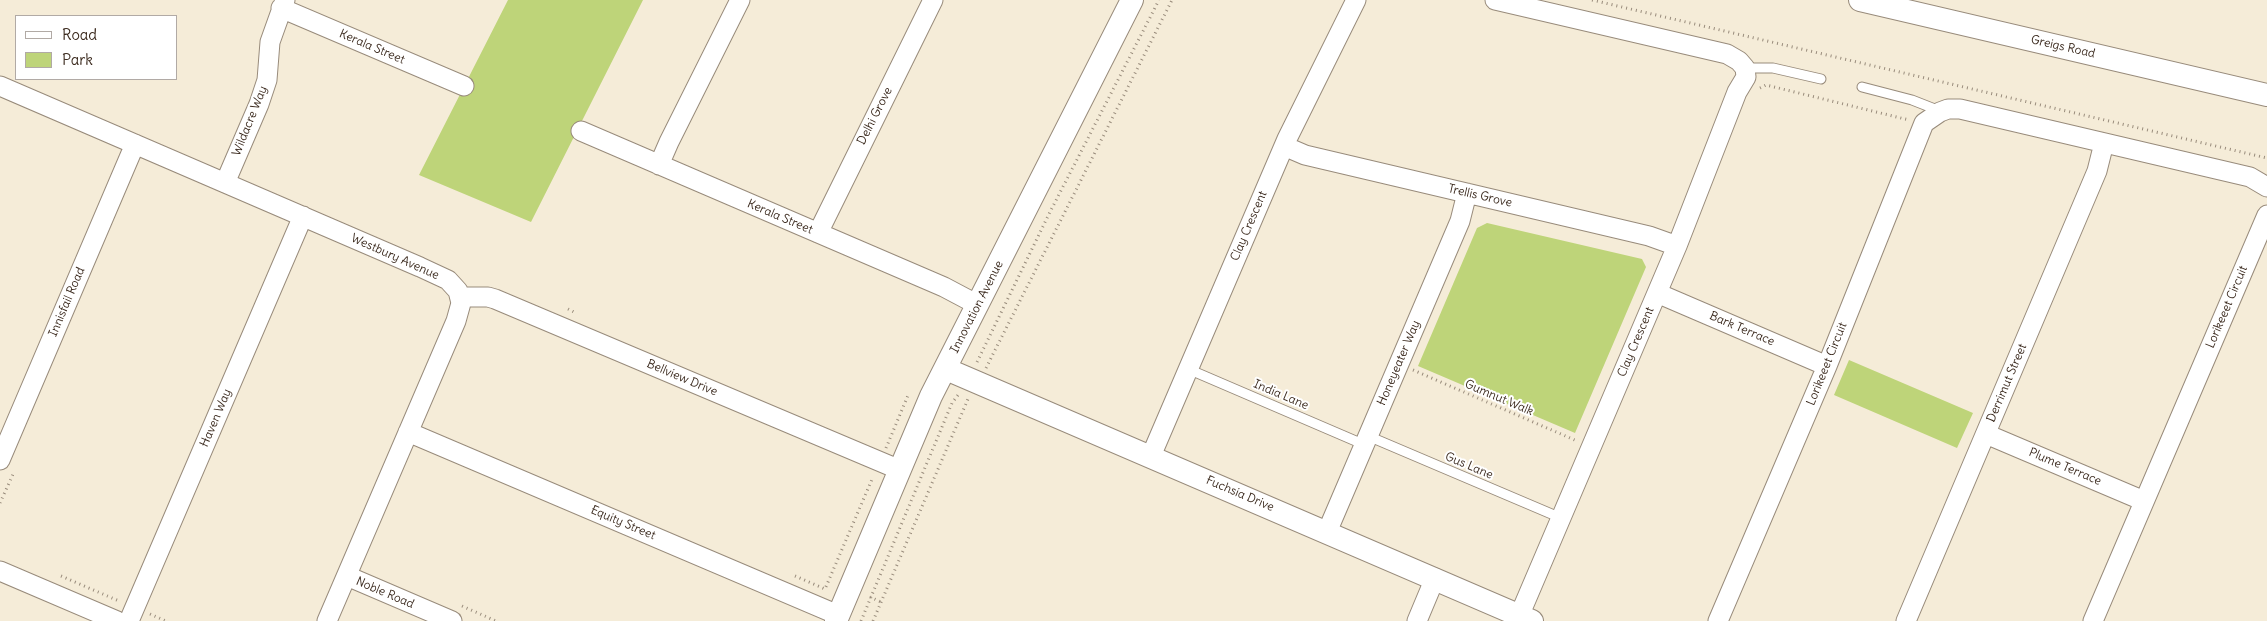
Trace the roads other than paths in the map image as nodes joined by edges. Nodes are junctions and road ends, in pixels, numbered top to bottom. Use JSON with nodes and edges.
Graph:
{"nodes":[{"id":1,"x":740,"y":0,"type":"edge"},
{"id":2,"x":934,"y":0,"type":"edge"},
{"id":3,"x":1132,"y":0,"type":"edge"},
{"id":4,"x":1356,"y":0,"type":"edge"},
{"id":5,"x":1495,"y":0,"type":"edge"},
{"id":6,"x":1860,"y":0,"type":"edge"},
{"id":7,"x":283,"y":4,"type":"edge"},
{"id":8,"x":1744,"y":68,"type":"junction"},
{"id":9,"x":1821,"y":79,"type":"dead end"},
{"id":10,"x":0,"y":86,"type":"edge"},
{"id":11,"x":464,"y":86,"type":"dead end"},
{"id":12,"x":1862,"y":88,"type":"dead end"},
{"id":13,"x":2267,"y":95,"type":"edge"},
{"id":14,"x":1940,"y":112,"type":"junction"},
{"id":15,"x":581,"y":131,"type":"dead end"},
{"id":16,"x":2104,"y":143,"type":"junction"},
{"id":17,"x":135,"y":144,"type":"junction"},
{"id":18,"x":1284,"y":146,"type":"junction"},
{"id":19,"x":660,"y":165,"type":"junction"},
{"id":20,"x":225,"y":183,"type":"junction"},
{"id":21,"x":2267,"y":187,"type":"edge"},
{"id":22,"x":1467,"y":193,"type":"junction"},
{"id":23,"x":2267,"y":214,"type":"edge"},
{"id":24,"x":302,"y":216,"type":"junction"},
{"id":25,"x":818,"y":233,"type":"junction"},
{"id":26,"x":1677,"y":246,"type":"junction"},
{"id":27,"x":1657,"y":293,"type":"junction"},
{"id":28,"x":461,"y":296,"type":"junction"},
{"id":29,"x":978,"y":305,"type":"junction"},
{"id":30,"x":1827,"y":366,"type":"junction"},
{"id":31,"x":946,"y":369,"type":"junction"},
{"id":32,"x":1188,"y":369,"type":"junction"},
{"id":33,"x":408,"y":432,"type":"junction"},
{"id":34,"x":1986,"y":434,"type":"junction"},
{"id":35,"x":1366,"y":440,"type":"junction"},
{"id":36,"x":1151,"y":456,"type":"junction"},
{"id":37,"x":0,"y":460,"type":"edge"},
{"id":38,"x":900,"y":470,"type":"junction"},
{"id":39,"x":2144,"y":501,"type":"junction"},
{"id":40,"x":1561,"y":518,"type":"junction"},
{"id":41,"x":1327,"y":532,"type":"junction"},
{"id":42,"x":0,"y":571,"type":"edge"},
{"id":43,"x":346,"y":576,"type":"junction"},
{"id":44,"x":1435,"y":578,"type":"junction"},
{"id":45,"x":132,"y":614,"type":"edge"},
{"id":46,"x":837,"y":618,"type":"edge"},
{"id":47,"x":1526,"y":618,"type":"edge"},
{"id":48,"x":117,"y":621,"type":"edge"},
{"id":49,"x":327,"y":621,"type":"edge"},
{"id":50,"x":452,"y":621,"type":"edge"},
{"id":51,"x":1417,"y":621,"type":"edge"},
{"id":52,"x":1718,"y":621,"type":"edge"},
{"id":53,"x":1906,"y":621,"type":"edge"},
{"id":54,"x":2093,"y":621,"type":"edge"}],
"edges":[{"from":1,"to":19,"type":"street"},
{"from":2,"to":25,"type":"street","name":"Delhi Grove"},
{"from":3,"to":29,"type":"street","name":"Innovation Avenue"},
{"from":4,"to":18,"type":"street","name":"Clay Crescent"},
{"from":5,"to":8,"type":"street"},
{"from":6,"to":13,"type":"street","name":"Greigs Road"},
{"from":7,"to":11,"type":"street","name":"Kerala Street"},
{"from":7,"to":20,"type":"street","name":"Wildacre Way"},
{"from":8,"to":9,"type":"lane"},
{"from":8,"to":26,"type":"street","name":"Clay Crescent"},
{"from":10,"to":17,"type":"street","name":"Westbury Avenue"},
{"from":12,"to":14,"type":"lane"},
{"from":14,"to":16,"type":"street"},
{"from":14,"to":30,"type":"street","name":"Lorikeeet Circuit"},
{"from":15,"to":19,"type":"street","name":"Kerala Street"},
{"from":16,"to":21,"type":"street"},
{"from":16,"to":34,"type":"street","name":"Derrimut Street"},
{"from":17,"to":20,"type":"street","name":"Westbury Avenue"},
{"from":17,"to":37,"type":"street","name":"Innisfail Road"},
{"from":18,"to":22,"type":"street","name":"Trellis Grove"},
{"from":18,"to":32,"type":"street","name":"Clay Crescent"},
{"from":19,"to":25,"type":"street","name":"Kerala Street"},
{"from":20,"to":24,"type":"street","name":"Westbury Avenue"},
{"from":22,"to":26,"type":"street","name":"Trellis Grove"},
{"from":22,"to":35,"type":"street","name":"Honeyeater Way"},
{"from":23,"to":39,"type":"street","name":"Lorikeeet Circuit"},
{"from":24,"to":28,"type":"street","name":"Westbury Avenue"},
{"from":24,"to":45,"type":"street","name":"Haven Way"},
{"from":25,"to":29,"type":"street","name":"Kerala Street"},
{"from":26,"to":27,"type":"street","name":"Clay Crescent"},
{"from":27,"to":30,"type":"street","name":"Bark Terrace"},
{"from":27,"to":40,"type":"street","name":"Clay Crescent"},
{"from":28,"to":33,"type":"street"},
{"from":28,"to":38,"type":"street","name":"Bellview Drive"},
{"from":29,"to":31,"type":"street","name":"Innovation Avenue"},
{"from":30,"to":52,"type":"street","name":"Lorikeeet Circuit"},
{"from":31,"to":36,"type":"street","name":"Fuchsia Drive"},
{"from":31,"to":38,"type":"street","name":"Innovation Avenue"},
{"from":32,"to":35,"type":"lane","name":"India Lane"},
{"from":32,"to":36,"type":"street","name":"Clay Crescent"},
{"from":33,"to":43,"type":"street"},
{"from":33,"to":46,"type":"street","name":"Equity Street"},
{"from":34,"to":39,"type":"street","name":"Plume Terrace"},
{"from":34,"to":53,"type":"street","name":"Derrimut Street"},
{"from":35,"to":40,"type":"lane","name":"Gus Lane"},
{"from":35,"to":41,"type":"street","name":"Honeyeater Way"},
{"from":36,"to":41,"type":"street","name":"Fuchsia Drive"},
{"from":38,"to":46,"type":"street","name":"Innovation Avenue"},
{"from":39,"to":54,"type":"street","name":"Lorikeeet Circuit"},
{"from":40,"to":47,"type":"street","name":"Clay Crescent"},
{"from":41,"to":44,"type":"street","name":"Fuchsia Drive"},
{"from":42,"to":48,"type":"street"},
{"from":43,"to":49,"type":"street"},
{"from":43,"to":50,"type":"street","name":"Noble Road"},
{"from":44,"to":47,"type":"street","name":"Fuchsia Drive"},
{"from":44,"to":51,"type":"street"}]}
